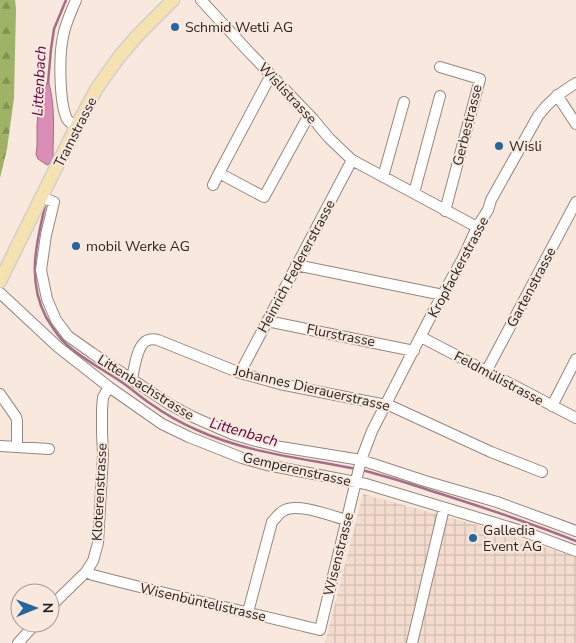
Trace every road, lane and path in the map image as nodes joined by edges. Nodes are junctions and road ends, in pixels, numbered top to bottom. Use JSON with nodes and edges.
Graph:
{"nodes":[{"id":1,"x":76,"y":0,"type":"edge"},
{"id":2,"x":173,"y":0,"type":"edge"},
{"id":3,"x":201,"y":0,"type":"edge"},
{"id":4,"x":440,"y":67,"type":"dead end"},
{"id":5,"x":271,"y":75,"type":"junction"},
{"id":6,"x":576,"y":83,"type":"edge"},
{"id":7,"x":557,"y":95,"type":"junction"},
{"id":8,"x":440,"y":96,"type":"dead end"},
{"id":9,"x":404,"y":102,"type":"dead end"},
{"id":10,"x":309,"y":115,"type":"junction"},
{"id":11,"x":576,"y":124,"type":"edge"},
{"id":12,"x":76,"y":127,"type":"junction"},
{"id":13,"x":352,"y":160,"type":"junction"},
{"id":14,"x":219,"y":173,"type":"junction"},
{"id":15,"x":382,"y":177,"type":"junction"},
{"id":16,"x":214,"y":185,"type":"dead end"},
{"id":17,"x":414,"y":193,"type":"junction"},
{"id":18,"x":42,"y":197,"type":"junction"},
{"id":19,"x":576,"y":202,"type":"edge"},
{"id":20,"x":445,"y":210,"type":"junction"},
{"id":21,"x":477,"y":227,"type":"junction"},
{"id":22,"x":296,"y":266,"type":"junction"},
{"id":23,"x":0,"y":281,"type":"edge"},
{"id":24,"x":0,"y":293,"type":"edge"},
{"id":25,"x":443,"y":295,"type":"junction"},
{"id":26,"x":267,"y":320,"type":"junction"},
{"id":27,"x":422,"y":336,"type":"junction"},
{"id":28,"x":414,"y":350,"type":"junction"},
{"id":29,"x":576,"y":359,"type":"edge"},
{"id":30,"x":486,"y":372,"type":"junction"},
{"id":31,"x":240,"y":373,"type":"junction"},
{"id":32,"x":132,"y":379,"type":"junction"},
{"id":33,"x":108,"y":389,"type":"junction"},
{"id":34,"x":0,"y":394,"type":"edge"},
{"id":35,"x":385,"y":405,"type":"junction"},
{"id":36,"x":552,"y":406,"type":"junction"},
{"id":37,"x":576,"y":418,"type":"edge"},
{"id":38,"x":0,"y":446,"type":"edge"},
{"id":39,"x":17,"y":447,"type":"junction"},
{"id":40,"x":49,"y":448,"type":"dead end"},
{"id":41,"x":360,"y":463,"type":"junction"},
{"id":42,"x":542,"y":472,"type":"dead end"},
{"id":43,"x":356,"y":480,"type":"junction"},
{"id":44,"x":444,"y":508,"type":"junction"},
{"id":45,"x":346,"y":520,"type":"junction"},
{"id":46,"x":576,"y":531,"type":"edge"},
{"id":47,"x":576,"y":551,"type":"edge"},
{"id":48,"x":86,"y":572,"type":"junction"},
{"id":49,"x":60,"y":597,"type":"edge"},
{"id":50,"x":248,"y":612,"type":"junction"},
{"id":51,"x":320,"y":630,"type":"joint"},
{"id":52,"x":27,"y":633,"type":"edge"},
{"id":53,"x":18,"y":643,"type":"edge"},
{"id":54,"x":412,"y":643,"type":"edge"}],
"edges":[{"from":1,"to":12,"type":"street"},
{"from":2,"to":12,"type":"main road","name":"Tramstrasse"},
{"from":3,"to":5,"type":"street","name":"Wislistrasse"},
{"from":4,"to":20,"type":"street","name":"Gerbestrasse"},
{"from":5,"to":10,"type":"street","name":"Wislistrasse"},
{"from":5,"to":14,"type":"street"},
{"from":6,"to":7,"type":"street","name":"Kropfackerstrasse"},
{"from":7,"to":11,"type":"street"},
{"from":7,"to":21,"type":"street","name":"Kropfackerstrasse"},
{"from":8,"to":17,"type":"street"},
{"from":9,"to":15,"type":"street"},
{"from":10,"to":13,"type":"street","name":"Wislistrasse"},
{"from":10,"to":14,"type":"street"},
{"from":12,"to":18,"type":"main road","name":"Tramstrasse"},
{"from":13,"to":15,"type":"street","name":"Wislistrasse"},
{"from":13,"to":22,"type":"street","name":"Heinrich Federerstrasse"},
{"from":14,"to":16,"type":"street"},
{"from":15,"to":17,"type":"street","name":"Wislistrasse"},
{"from":17,"to":20,"type":"street","name":"Wislistrasse"},
{"from":18,"to":23,"type":"main road","name":"Tramstrasse"},
{"from":18,"to":32,"type":"street","name":"Littenbachstrasse"},
{"from":19,"to":30,"type":"street","name":"Gartenstrasse"},
{"from":20,"to":21,"type":"street","name":"Wislistrasse"},
{"from":21,"to":25,"type":"street","name":"Kropfackerstrasse"},
{"from":22,"to":25,"type":"street"},
{"from":22,"to":26,"type":"street","name":"Heinrich Federerstrasse"},
{"from":24,"to":33,"type":"street","name":"Gemperenstrasse"},
{"from":25,"to":27,"type":"street","name":"Kropfackerstrasse"},
{"from":26,"to":28,"type":"street","name":"Flurstrasse"},
{"from":26,"to":31,"type":"street","name":"Heinrich Federerstrasse"},
{"from":27,"to":28,"type":"street","name":"Kropfackerstrasse"},
{"from":27,"to":30,"type":"street","name":"Feldmülistrasse"},
{"from":28,"to":35,"type":"street","name":"Kropfackerstrasse"},
{"from":29,"to":36,"type":"street"},
{"from":30,"to":36,"type":"street","name":"Feldmülistrasse"},
{"from":31,"to":32,"type":"street","name":"Johannes Dierauerstrasse"},
{"from":31,"to":35,"type":"street","name":"Johannes Dierauerstrasse"},
{"from":32,"to":41,"type":"street","name":"Littenbachstrasse"},
{"from":33,"to":43,"type":"street","name":"Gemperenstrasse"},
{"from":33,"to":48,"type":"street","name":"Kloterenstrasse"},
{"from":34,"to":39,"type":"street"},
{"from":35,"to":41,"type":"street","name":"Kropfackerstrasse"},
{"from":35,"to":42,"type":"street","name":"Johannes Dierauerstrasse"},
{"from":36,"to":37,"type":"street","name":"Feldmülistrasse"},
{"from":38,"to":39,"type":"street"},
{"from":39,"to":40,"type":"street"},
{"from":41,"to":43,"type":"street","name":"Wisenstrasse"},
{"from":41,"to":46,"type":"street","name":"Littenbachstrasse"},
{"from":43,"to":44,"type":"street","name":"Gemperenstrasse"},
{"from":43,"to":45,"type":"street","name":"Wisenstrasse"},
{"from":44,"to":47,"type":"street","name":"Gemperenstrasse"},
{"from":44,"to":54,"type":"street"},
{"from":45,"to":50,"type":"street"},
{"from":45,"to":51,"type":"street","name":"Wisenstrasse"},
{"from":48,"to":49,"type":"street","name":"Kloterenstrasse"},
{"from":48,"to":50,"type":"street","name":"Wisenbüntelistrasse"},
{"from":50,"to":51,"type":"street","name":"Wisenbüntelistrasse"},
{"from":52,"to":53,"type":"street"}]}
